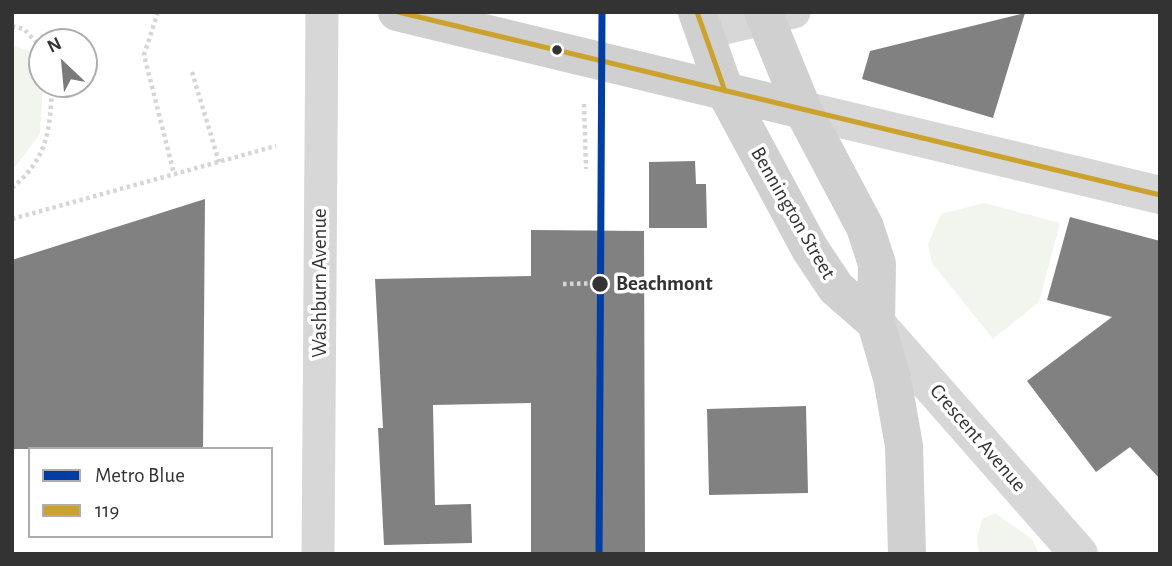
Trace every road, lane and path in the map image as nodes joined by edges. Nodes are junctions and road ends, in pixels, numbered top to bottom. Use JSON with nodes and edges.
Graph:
{"nodes":[{"id":1,"x":158,"y":12,"type":"edge"},
{"id":2,"x":322,"y":12,"type":"edge"},
{"id":3,"x":397,"y":12,"type":"edge"},
{"id":4,"x":774,"y":14,"type":"edge"},
{"id":5,"x":700,"y":23,"type":"edge"},
{"id":6,"x":12,"y":26,"type":"edge"},
{"id":7,"x":28,"y":33,"type":"edge"},
{"id":8,"x":192,"y":72,"type":"dead end"},
{"id":9,"x":725,"y":91,"type":"junction"},
{"id":10,"x":51,"y":98,"type":"edge"},
{"id":11,"x":584,"y":104,"type":"dead end"},
{"id":12,"x":803,"y":110,"type":"junction"},
{"id":13,"x":276,"y":146,"type":"dead end"},
{"id":14,"x":219,"y":162,"type":"junction"},
{"id":15,"x":586,"y":169,"type":"dead end"},
{"id":16,"x":174,"y":174,"type":"junction"},
{"id":17,"x":12,"y":188,"type":"edge"},
{"id":18,"x":1160,"y":195,"type":"edge"},
{"id":19,"x":13,"y":218,"type":"edge"},
{"id":20,"x":604,"y":283,"type":"dead end"},
{"id":21,"x":563,"y":284,"type":"dead end"},
{"id":22,"x":876,"y":323,"type":"junction"},
{"id":23,"x":318,"y":554,"type":"edge"},
{"id":24,"x":907,"y":554,"type":"edge"},
{"id":25,"x":1079,"y":554,"type":"edge"}],
"edges":[{"from":1,"to":16,"type":"path"},
{"from":2,"to":23,"type":"street","name":"Washburn Avenue"},
{"from":3,"to":9,"type":"main road"},
{"from":4,"to":5,"type":"street"},
{"from":4,"to":12,"type":"main road"},
{"from":5,"to":9,"type":"main road","name":"Bennington Street"},
{"from":6,"to":7,"type":"path"},
{"from":8,"to":14,"type":"path"},
{"from":9,"to":12,"type":"main road"},
{"from":9,"to":22,"type":"main road","name":"Bennington Street"},
{"from":10,"to":17,"type":"path"},
{"from":11,"to":15,"type":"path"},
{"from":12,"to":18,"type":"street"},
{"from":12,"to":22,"type":"main road"},
{"from":13,"to":14,"type":"path"},
{"from":14,"to":16,"type":"path"},
{"from":16,"to":19,"type":"path"},
{"from":20,"to":21,"type":"path"},
{"from":22,"to":24,"type":"main road"},
{"from":22,"to":25,"type":"street","name":"Crescent Avenue"}]}
